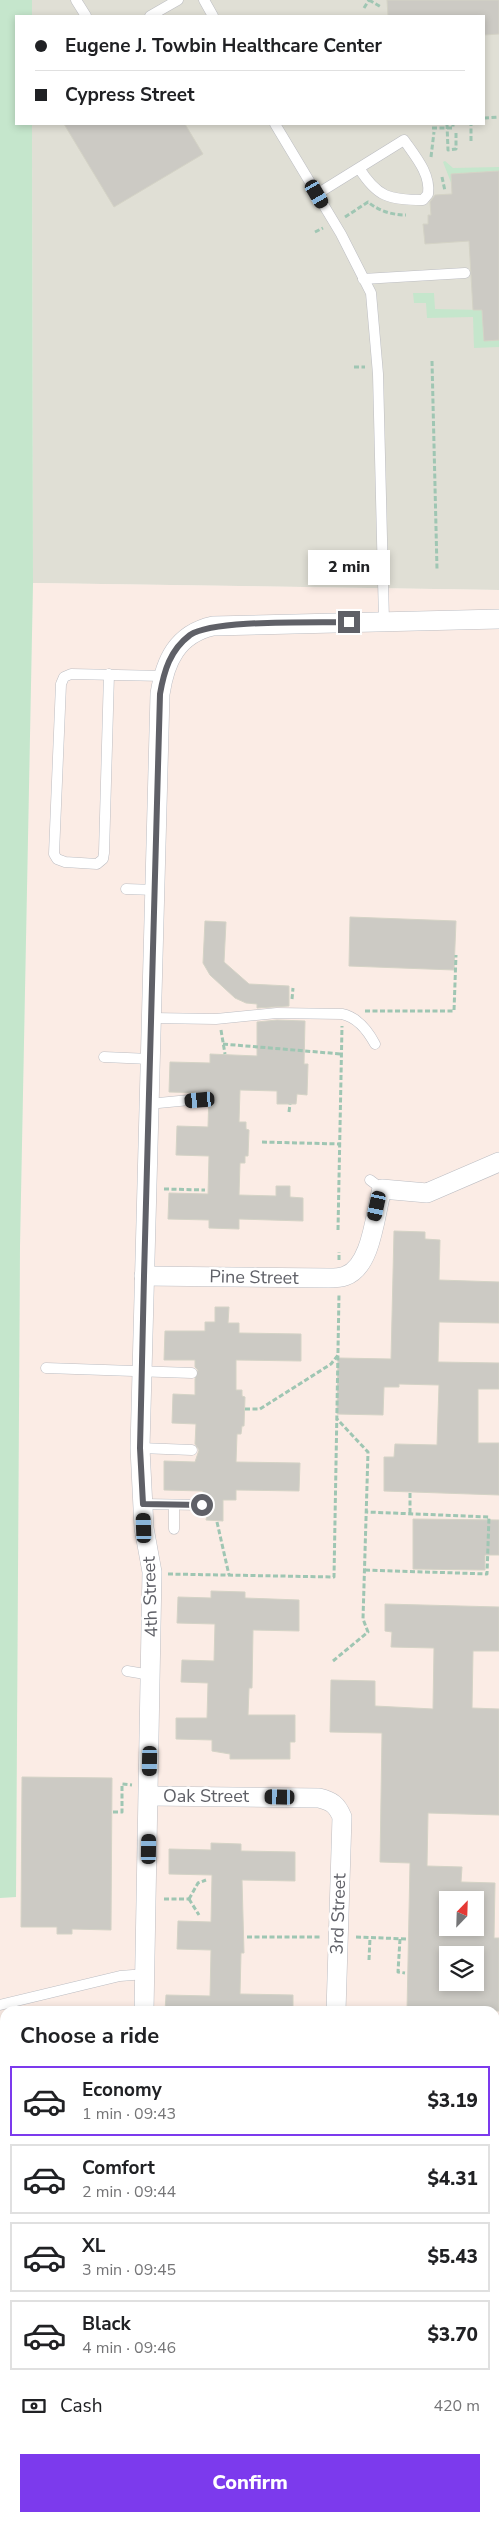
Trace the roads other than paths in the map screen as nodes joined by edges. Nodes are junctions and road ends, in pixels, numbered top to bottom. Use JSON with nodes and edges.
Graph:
{"nodes":[{"id":1,"x":76,"y":0,"type":"edge"},
{"id":2,"x":178,"y":0,"type":"edge"},
{"id":3,"x":204,"y":0,"type":"edge"},
{"id":4,"x":85,"y":15,"type":"edge"},
{"id":5,"x":152,"y":15,"type":"edge"},
{"id":6,"x":212,"y":15,"type":"edge"},
{"id":7,"x":277,"y":125,"type":"edge"},
{"id":8,"x":359,"y":168,"type":"junction"},
{"id":9,"x":317,"y":194,"type":"junction"},
{"id":10,"x":464,"y":273,"type":"dead end"},
{"id":11,"x":364,"y":279,"type":"junction"},
{"id":12,"x":499,"y":619,"type":"edge"},
{"id":13,"x":384,"y":622,"type":"junction"},
{"id":14,"x":109,"y":674,"type":"junction"},
{"id":15,"x":163,"y":676,"type":"junction"},
{"id":16,"x":126,"y":889,"type":"dead end"},
{"id":17,"x":155,"y":890,"type":"junction"},
{"id":18,"x":152,"y":1018,"type":"junction"},
{"id":19,"x":375,"y":1044,"type":"dead end"},
{"id":20,"x":104,"y":1057,"type":"dead end"},
{"id":21,"x":150,"y":1059,"type":"junction"},
{"id":22,"x":200,"y":1100,"type":"dead end"},
{"id":23,"x":148,"y":1104,"type":"junction"},
{"id":24,"x":499,"y":1162,"type":"edge"},
{"id":25,"x":144,"y":1276,"type":"junction"},
{"id":26,"x":46,"y":1368,"type":"dead end"},
{"id":27,"x":142,"y":1372,"type":"junction"},
{"id":28,"x":192,"y":1373,"type":"dead end"},
{"id":29,"x":140,"y":1448,"type":"junction"},
{"id":30,"x":192,"y":1450,"type":"dead end"},
{"id":31,"x":143,"y":1504,"type":"junction"},
{"id":32,"x":174,"y":1504,"type":"junction"},
{"id":33,"x":202,"y":1505,"type":"dead end"},
{"id":34,"x":174,"y":1529,"type":"dead end"},
{"id":35,"x":127,"y":1671,"type":"dead end"},
{"id":36,"x":151,"y":1675,"type":"junction"},
{"id":37,"x":140,"y":1795,"type":"junction"},
{"id":38,"x":342,"y":1818,"type":"joint"},
{"id":39,"x":146,"y":1974,"type":"junction"},
{"id":40,"x":0,"y":2005,"type":"edge"},
{"id":41,"x":144,"y":2006,"type":"edge"},
{"id":42,"x":336,"y":2006,"type":"edge"}],
"edges":[{"from":1,"to":4,"type":"lane"},
{"from":2,"to":5,"type":"lane"},
{"from":3,"to":6,"type":"lane"},
{"from":7,"to":9,"type":"lane"},
{"from":8,"to":8,"type":"lane"},
{"from":8,"to":9,"type":"lane"},
{"from":9,"to":11,"type":"lane"},
{"from":10,"to":11,"type":"lane"},
{"from":11,"to":13,"type":"lane"},
{"from":12,"to":13,"type":"street","name":"4th Street"},
{"from":13,"to":15,"type":"street","name":"4th Street"},
{"from":14,"to":14,"type":"lane"},
{"from":14,"to":15,"type":"lane"},
{"from":15,"to":17,"type":"street","name":"4th Street"},
{"from":16,"to":17,"type":"lane"},
{"from":17,"to":18,"type":"street","name":"4th Street"},
{"from":18,"to":19,"type":"lane"},
{"from":18,"to":21,"type":"street","name":"4th Street"},
{"from":20,"to":21,"type":"lane"},
{"from":21,"to":23,"type":"street","name":"4th Street"},
{"from":22,"to":23,"type":"lane"},
{"from":23,"to":25,"type":"street","name":"4th Street"},
{"from":24,"to":25,"type":"street","name":"Pine Street"},
{"from":25,"to":27,"type":"street","name":"4th Street"},
{"from":26,"to":27,"type":"lane"},
{"from":27,"to":28,"type":"lane"},
{"from":27,"to":29,"type":"street","name":"4th Street"},
{"from":29,"to":30,"type":"lane"},
{"from":29,"to":31,"type":"street","name":"4th Street"},
{"from":31,"to":32,"type":"lane"},
{"from":31,"to":36,"type":"street","name":"4th Street"},
{"from":32,"to":33,"type":"lane"},
{"from":32,"to":34,"type":"lane"},
{"from":35,"to":36,"type":"lane"},
{"from":36,"to":37,"type":"street","name":"4th Street"},
{"from":37,"to":38,"type":"street","name":"Oak Street"},
{"from":37,"to":39,"type":"street","name":"4th Street"},
{"from":38,"to":42,"type":"street","name":"3rd Street"},
{"from":39,"to":40,"type":"lane"},
{"from":39,"to":41,"type":"street","name":"4th Street"}]}
